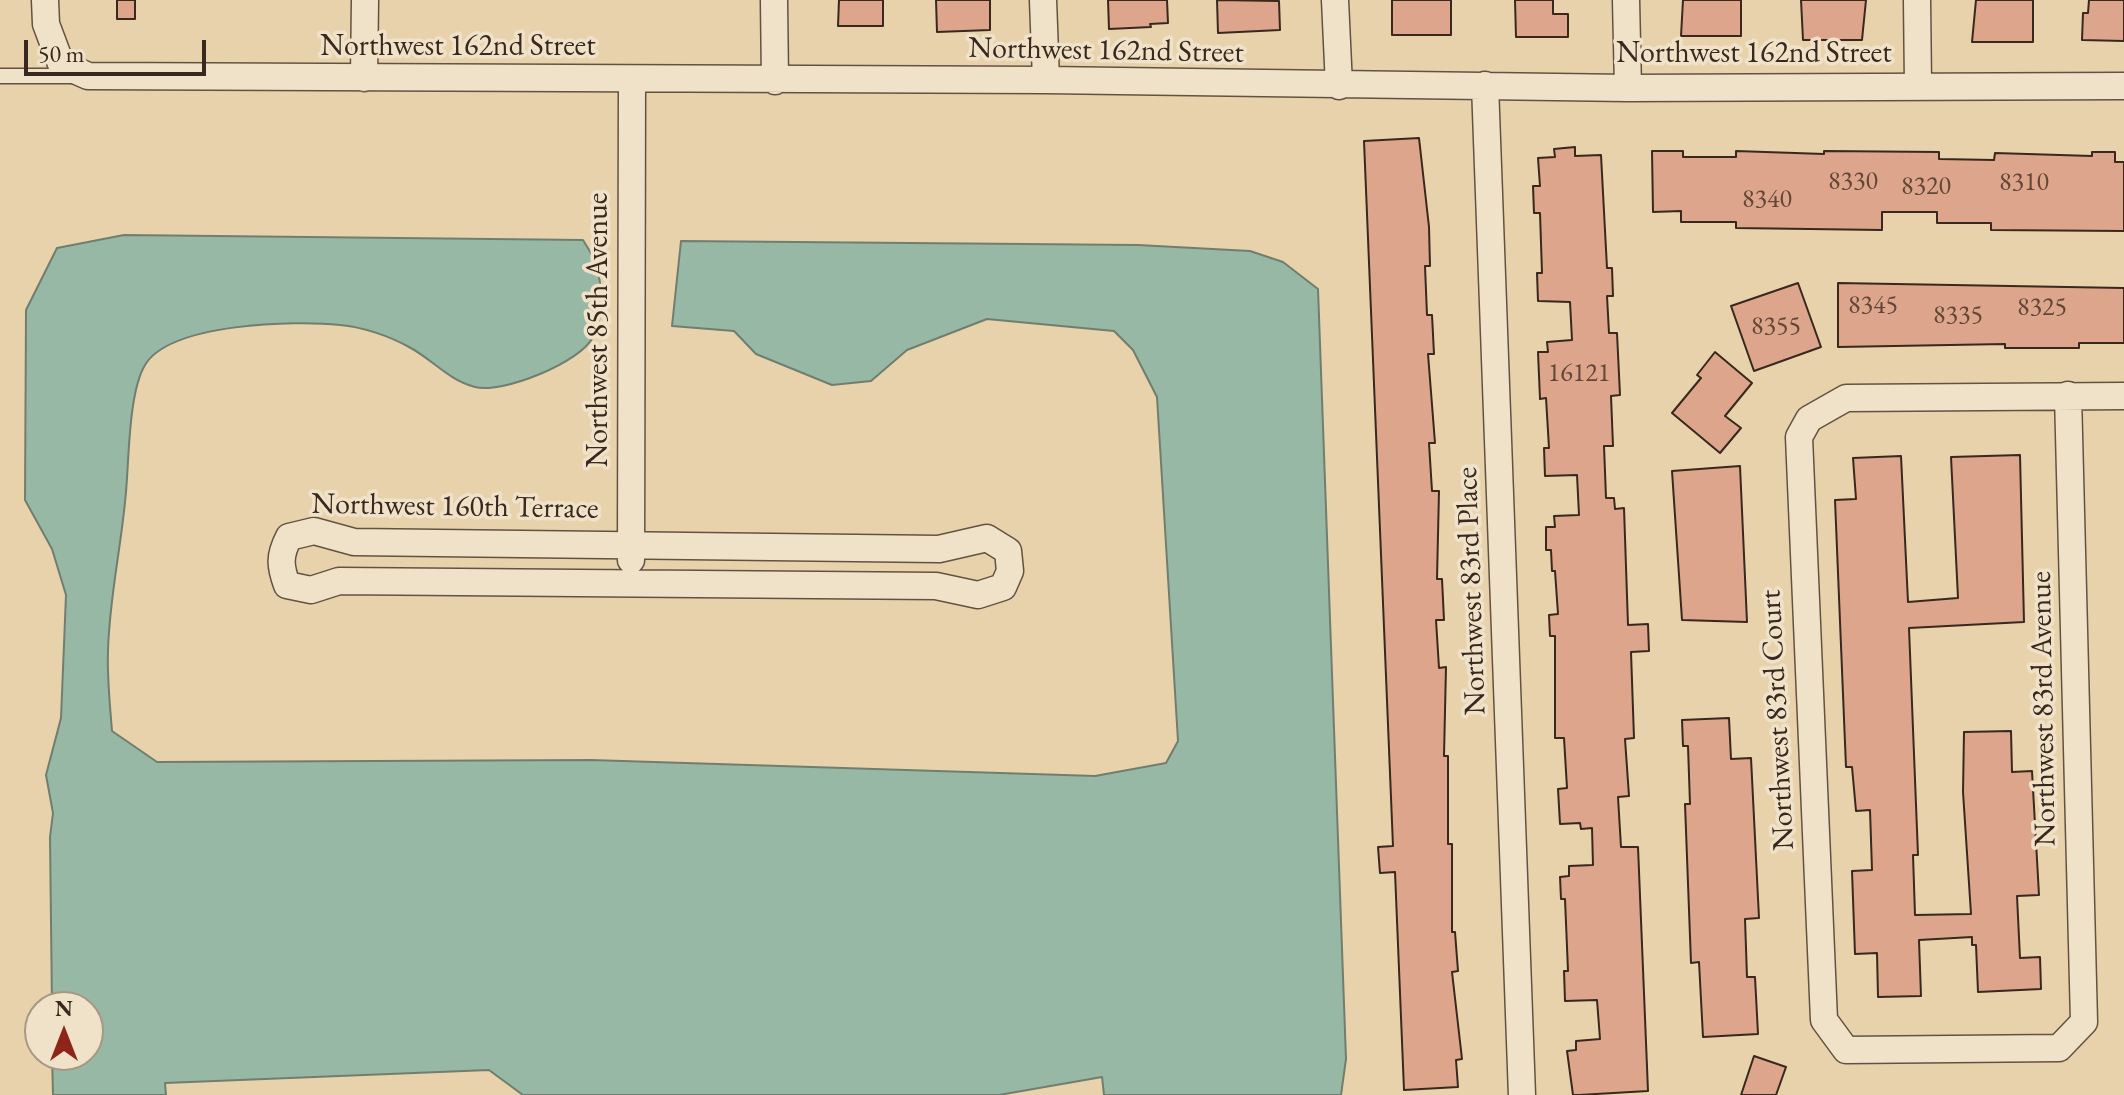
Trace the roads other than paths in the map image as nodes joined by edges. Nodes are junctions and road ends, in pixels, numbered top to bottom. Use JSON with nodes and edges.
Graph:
{"nodes":[{"id":1,"x":45,"y":0,"type":"edge"},
{"id":2,"x":365,"y":0,"type":"edge"},
{"id":3,"x":774,"y":0,"type":"edge"},
{"id":4,"x":1043,"y":0,"type":"edge"},
{"id":5,"x":1335,"y":0,"type":"edge"},
{"id":6,"x":1626,"y":0,"type":"edge"},
{"id":7,"x":1917,"y":0,"type":"edge"},
{"id":8,"x":0,"y":76,"type":"edge"},
{"id":9,"x":88,"y":76,"type":"junction"},
{"id":10,"x":364,"y":78,"type":"junction"},
{"id":11,"x":632,"y":80,"type":"junction"},
{"id":12,"x":1046,"y":80,"type":"junction"},
{"id":13,"x":775,"y":81,"type":"junction"},
{"id":14,"x":1485,"y":85,"type":"junction"},
{"id":15,"x":1918,"y":85,"type":"junction"},
{"id":16,"x":1339,"y":86,"type":"junction"},
{"id":17,"x":2124,"y":86,"type":"edge"},
{"id":18,"x":1628,"y":88,"type":"junction"},
{"id":19,"x":2068,"y":395,"type":"junction"},
{"id":20,"x":2124,"y":396,"type":"edge"},
{"id":21,"x":631,"y":543,"type":"junction"},
{"id":22,"x":631,"y":581,"type":"junction"},
{"id":23,"x":1824,"y":1020,"type":"joint"},
{"id":24,"x":1522,"y":1095,"type":"edge"}],
"edges":[{"from":1,"to":9,"type":"street","name":"Northwest 162nd Street"},
{"from":2,"to":10,"type":"street"},
{"from":3,"to":13,"type":"street"},
{"from":4,"to":12,"type":"street"},
{"from":5,"to":16,"type":"street"},
{"from":6,"to":18,"type":"street"},
{"from":7,"to":15,"type":"street"},
{"from":8,"to":9,"type":"lane","name":"Northwest 162nd Street"},
{"from":9,"to":10,"type":"street","name":"Northwest 162nd Street"},
{"from":10,"to":11,"type":"street","name":"Northwest 162nd Street"},
{"from":11,"to":13,"type":"street","name":"Northwest 162nd Street"},
{"from":11,"to":21,"type":"street","name":"Northwest 85th Avenue"},
{"from":12,"to":13,"type":"street","name":"Northwest 162nd Street"},
{"from":12,"to":16,"type":"street","name":"Northwest 162nd Street"},
{"from":14,"to":16,"type":"street","name":"Northwest 162nd Street"},
{"from":14,"to":18,"type":"street","name":"Northwest 162nd Street"},
{"from":14,"to":24,"type":"street","name":"Northwest 83rd Place"},
{"from":15,"to":17,"type":"street","name":"Northwest 162nd Street"},
{"from":15,"to":18,"type":"street","name":"Northwest 162nd Street"},
{"from":19,"to":20,"type":"street"},
{"from":19,"to":23,"type":"street","name":"Northwest 83rd Court"},
{"from":19,"to":23,"type":"street","name":"Northwest 83rd Avenue"},
{"from":21,"to":22,"type":"street","name":"Northwest 85th Avenue"},
{"from":21,"to":22,"type":"street","name":"Northwest 160th Terrace"},
{"from":21,"to":22,"type":"street","name":"Northwest 160th Terrace"}]}
